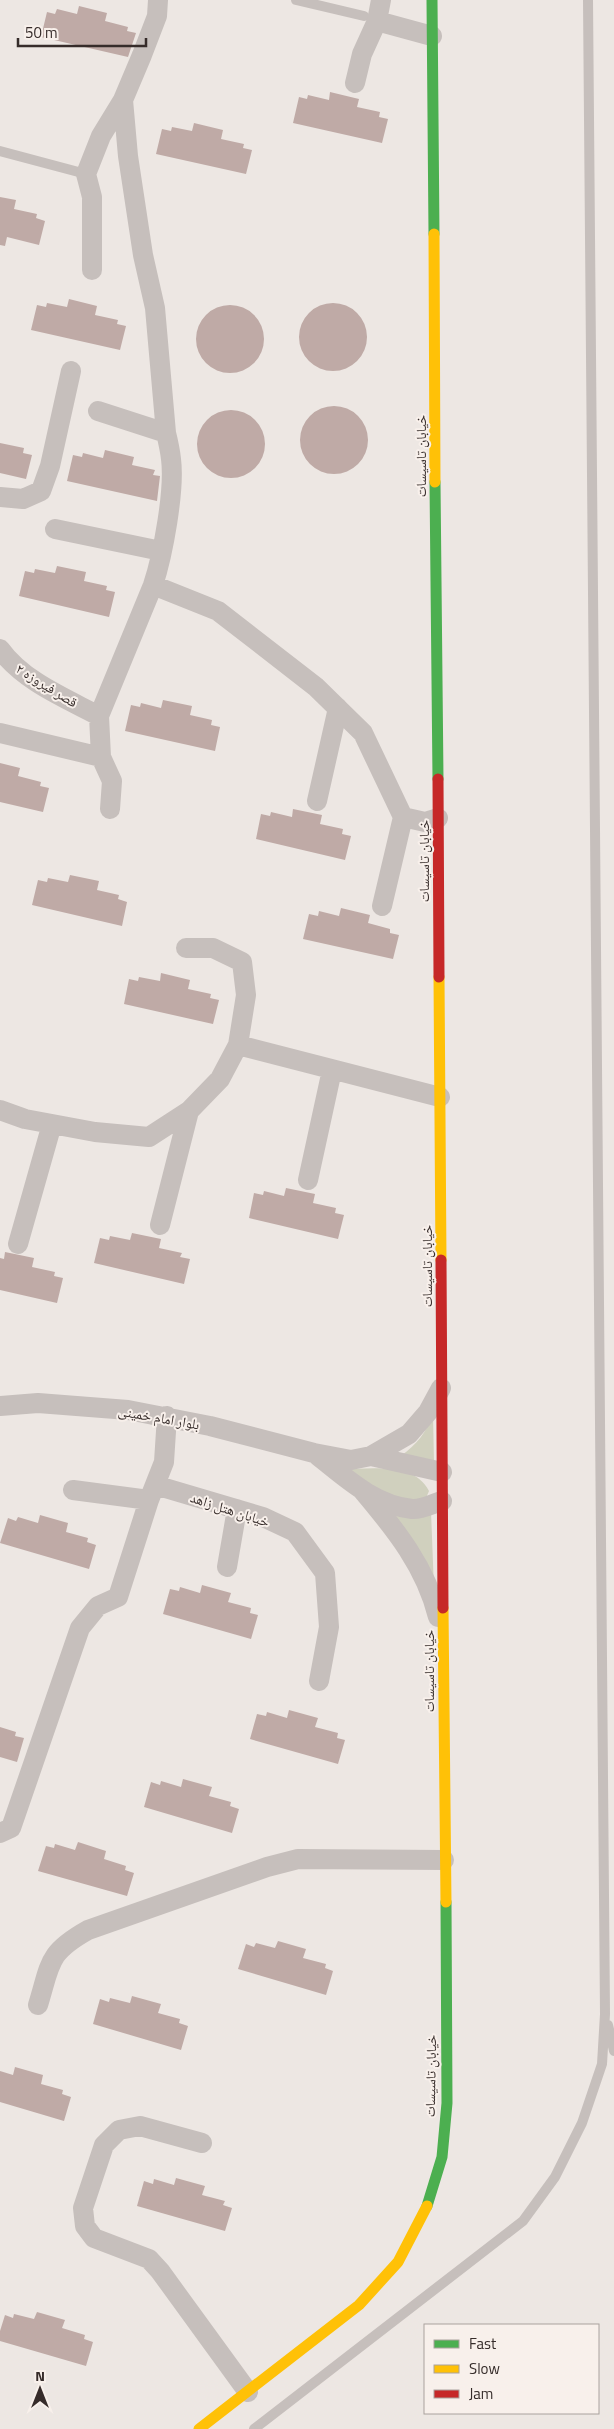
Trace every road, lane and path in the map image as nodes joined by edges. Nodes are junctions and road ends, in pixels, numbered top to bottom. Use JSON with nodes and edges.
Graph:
{"nodes":[{"id":1,"x":158,"y":0,"type":"edge"},
{"id":2,"x":296,"y":0,"type":"edge"},
{"id":3,"x":380,"y":0,"type":"edge"},
{"id":4,"x":432,"y":0,"type":"edge"},
{"id":5,"x":588,"y":0,"type":"edge"},
{"id":6,"x":370,"y":18,"type":"junction"},
{"id":7,"x":432,"y":36,"type":"junction"},
{"id":8,"x":355,"y":83,"type":"dead end"},
{"id":9,"x":123,"y":100,"type":"junction"},
{"id":10,"x":0,"y":151,"type":"edge"},
{"id":11,"x":86,"y":174,"type":"junction"},
{"id":12,"x":92,"y":270,"type":"dead end"},
{"id":13,"x":71,"y":371,"type":"dead end"},
{"id":14,"x":98,"y":411,"type":"dead end"},
{"id":15,"x":166,"y":433,"type":"junction"},
{"id":16,"x":0,"y":497,"type":"edge"},
{"id":17,"x":54,"y":529,"type":"dead end"},
{"id":18,"x":161,"y":551,"type":"junction"},
{"id":19,"x":153,"y":585,"type":"junction"},
{"id":20,"x":0,"y":649,"type":"edge"},
{"id":21,"x":338,"y":708,"type":"junction"},
{"id":22,"x":100,"y":716,"type":"junction"},
{"id":23,"x":0,"y":734,"type":"edge"},
{"id":24,"x":101,"y":757,"type":"junction"},
{"id":25,"x":317,"y":801,"type":"dead end"},
{"id":26,"x":110,"y":809,"type":"dead end"},
{"id":27,"x":403,"y":817,"type":"junction"},
{"id":28,"x":438,"y":818,"type":"junction"},
{"id":29,"x":382,"y":906,"type":"dead end"},
{"id":30,"x":186,"y":948,"type":"dead end"},
{"id":31,"x":238,"y":1045,"type":"junction"},
{"id":32,"x":332,"y":1070,"type":"junction"},
{"id":33,"x":440,"y":1097,"type":"junction"},
{"id":34,"x":0,"y":1110,"type":"edge"},
{"id":35,"x":189,"y":1111,"type":"junction"},
{"id":36,"x":52,"y":1124,"type":"junction"},
{"id":37,"x":308,"y":1180,"type":"dead end"},
{"id":38,"x":160,"y":1225,"type":"dead end"},
{"id":39,"x":18,"y":1244,"type":"dead end"},
{"id":40,"x":441,"y":1386,"type":"junction"},
{"id":41,"x":0,"y":1406,"type":"edge"},
{"id":42,"x":167,"y":1416,"type":"junction"},
{"id":43,"x":314,"y":1453,"type":"junction"},
{"id":44,"x":371,"y":1456,"type":"junction"},
{"id":45,"x":442,"y":1472,"type":"junction"},
{"id":46,"x":73,"y":1490,"type":"dead end"},
{"id":47,"x":363,"y":1491,"type":"junction"},
{"id":48,"x":152,"y":1493,"type":"junction"},
{"id":49,"x":442,"y":1501,"type":"junction"},
{"id":50,"x":237,"y":1510,"type":"junction"},
{"id":51,"x":227,"y":1567,"type":"dead end"},
{"id":52,"x":443,"y":1639,"type":"junction"},
{"id":53,"x":319,"y":1680,"type":"dead end"},
{"id":54,"x":0,"y":1833,"type":"edge"},
{"id":55,"x":444,"y":1860,"type":"junction"},
{"id":56,"x":38,"y":2005,"type":"dead end"},
{"id":57,"x":605,"y":2014,"type":"junction"},
{"id":58,"x":614,"y":2051,"type":"edge"},
{"id":59,"x":202,"y":2144,"type":"dead end"},
{"id":60,"x":248,"y":2392,"type":"junction"},
{"id":61,"x":199,"y":2429,"type":"edge"},
{"id":62,"x":254,"y":2429,"type":"edge"}],
"edges":[{"from":1,"to":9,"type":"street"},
{"from":2,"to":6,"type":"lane"},
{"from":3,"to":6,"type":"street"},
{"from":4,"to":7,"type":"street","name":"خیابان تاسیسات"},
{"from":5,"to":57,"type":"lane"},
{"from":6,"to":7,"type":"street"},
{"from":6,"to":8,"type":"street"},
{"from":7,"to":28,"type":"street","name":"خیابان تاسیسات"},
{"from":9,"to":11,"type":"street"},
{"from":9,"to":15,"type":"street"},
{"from":10,"to":11,"type":"lane"},
{"from":11,"to":12,"type":"street"},
{"from":13,"to":16,"type":"street"},
{"from":14,"to":15,"type":"street"},
{"from":15,"to":18,"type":"street"},
{"from":17,"to":18,"type":"street"},
{"from":18,"to":19,"type":"street"},
{"from":19,"to":21,"type":"street"},
{"from":19,"to":22,"type":"street"},
{"from":20,"to":22,"type":"street","name":"قصر فیروزه ۲"},
{"from":21,"to":25,"type":"street"},
{"from":21,"to":27,"type":"street"},
{"from":22,"to":24,"type":"street"},
{"from":23,"to":24,"type":"street"},
{"from":24,"to":26,"type":"street"},
{"from":27,"to":28,"type":"street"},
{"from":27,"to":29,"type":"street"},
{"from":28,"to":33,"type":"street","name":"خیابان تاسیسات"},
{"from":30,"to":31,"type":"street"},
{"from":31,"to":32,"type":"street"},
{"from":31,"to":35,"type":"street"},
{"from":32,"to":33,"type":"street"},
{"from":32,"to":37,"type":"street"},
{"from":33,"to":40,"type":"street","name":"خیابان تاسیسات"},
{"from":34,"to":36,"type":"street"},
{"from":35,"to":36,"type":"street"},
{"from":35,"to":38,"type":"street"},
{"from":36,"to":39,"type":"street"},
{"from":40,"to":44,"type":"street"},
{"from":40,"to":45,"type":"street","name":"خیابان تاسیسات"},
{"from":41,"to":42,"type":"street","name":"بلوار امام خمینی"},
{"from":42,"to":43,"type":"street","name":"بلوار امام خمینی"},
{"from":42,"to":48,"type":"street"},
{"from":43,"to":44,"type":"street","name":"بلوار امام خمینی"},
{"from":43,"to":47,"type":"street"},
{"from":44,"to":45,"type":"street"},
{"from":45,"to":49,"type":"street","name":"خیابان تاسیسات"},
{"from":46,"to":48,"type":"street","name":"خیابان هتل زاهد"},
{"from":47,"to":49,"type":"street"},
{"from":47,"to":52,"type":"street"},
{"from":48,"to":50,"type":"street","name":"خیابان هتل زاهد"},
{"from":48,"to":54,"type":"street"},
{"from":49,"to":52,"type":"street","name":"خیابان تاسیسات"},
{"from":50,"to":51,"type":"street"},
{"from":50,"to":53,"type":"street","name":"خیابان هتل زاهد"},
{"from":52,"to":55,"type":"street","name":"خیابان تاسیسات"},
{"from":55,"to":56,"type":"street"},
{"from":55,"to":60,"type":"street","name":"خیابان تاسیسات"},
{"from":57,"to":58,"type":"lane"},
{"from":57,"to":62,"type":"lane"},
{"from":59,"to":60,"type":"street"},
{"from":60,"to":61,"type":"street","name":"خیابان تاسیسات"}]}
